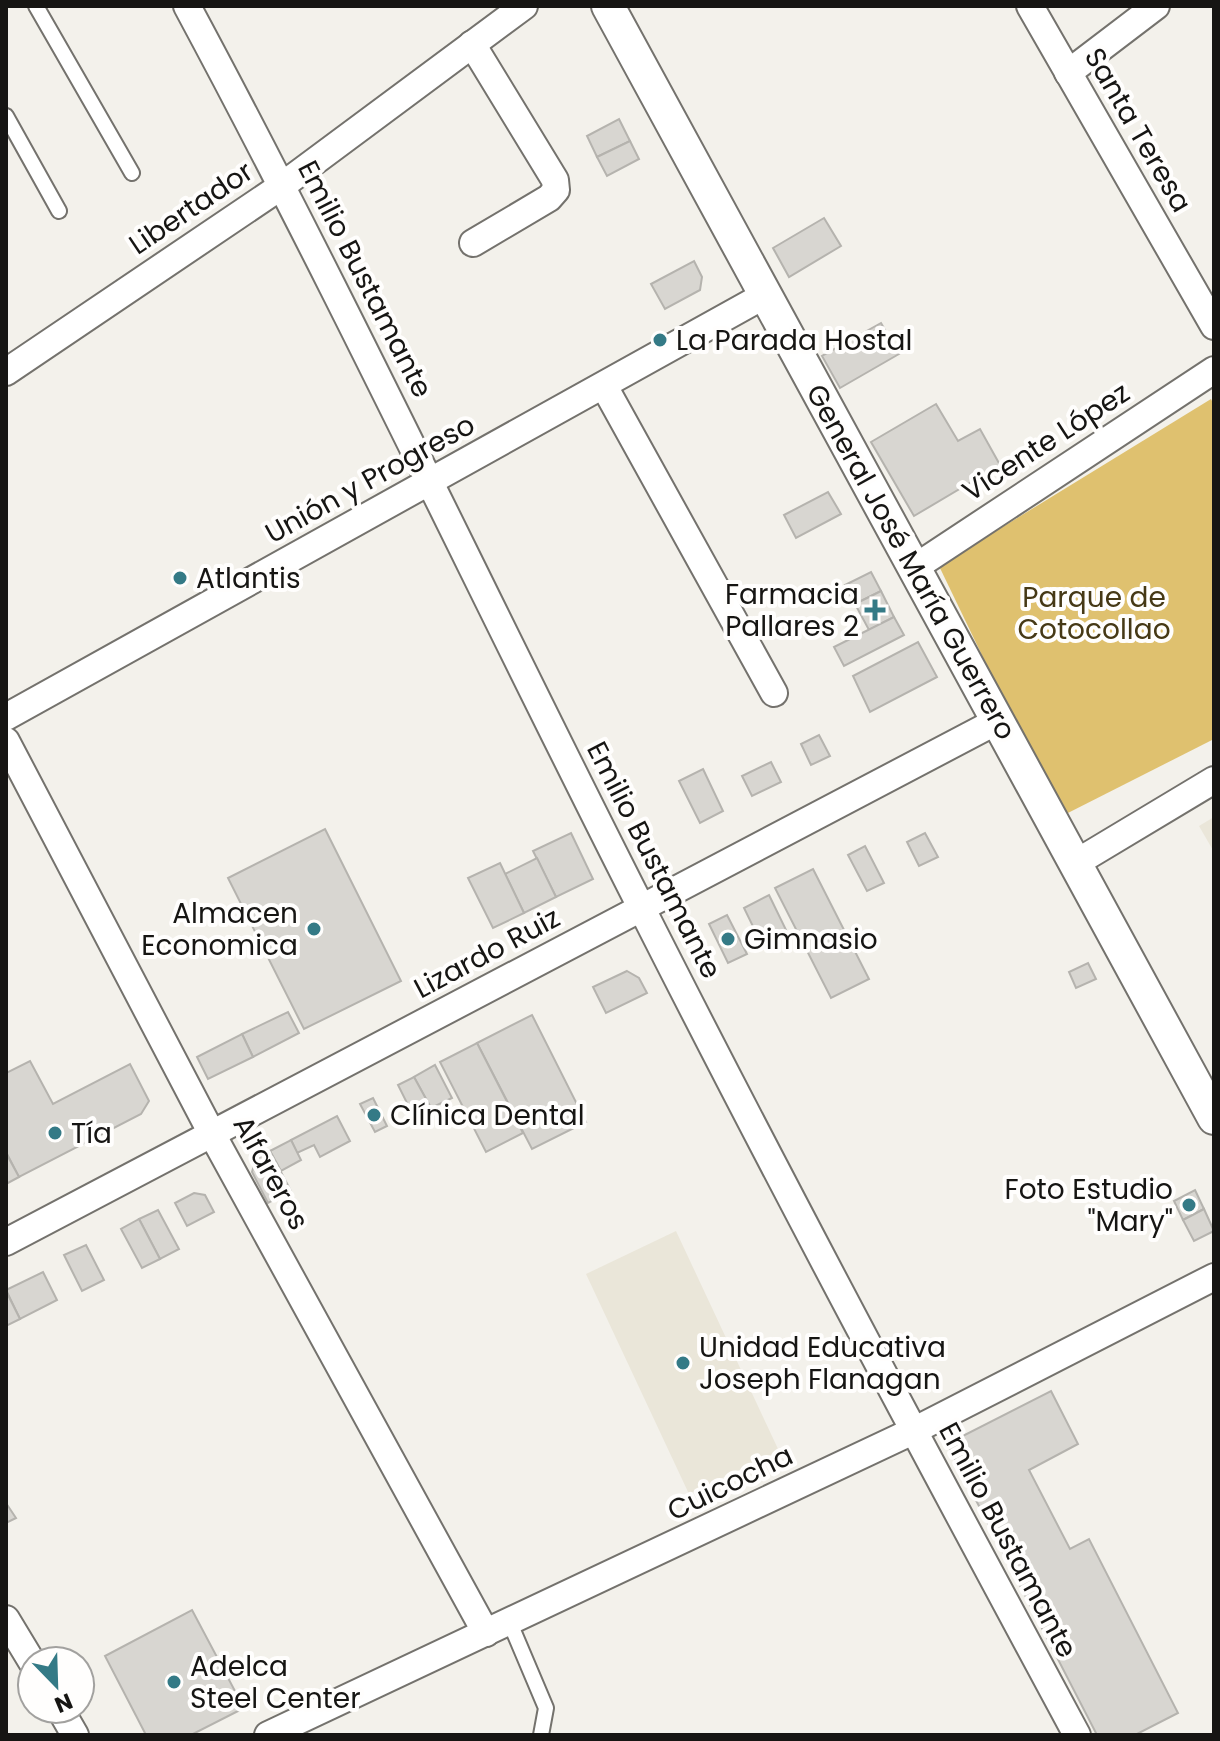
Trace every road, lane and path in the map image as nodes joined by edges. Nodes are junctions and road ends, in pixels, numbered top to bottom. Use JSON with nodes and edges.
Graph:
{"nodes":[{"id":1,"x":36,"y":6,"type":"edge"},
{"id":2,"x":187,"y":6,"type":"edge"},
{"id":3,"x":524,"y":6,"type":"edge"},
{"id":4,"x":608,"y":6,"type":"edge"},
{"id":5,"x":1030,"y":6,"type":"edge"},
{"id":6,"x":1156,"y":6,"type":"edge"},
{"id":7,"x":472,"y":44,"type":"junction"},
{"id":8,"x":1068,"y":73,"type":"junction"},
{"id":9,"x":6,"y":116,"type":"edge"},
{"id":10,"x":132,"y":173,"type":"dead end"},
{"id":11,"x":283,"y":185,"type":"junction"},
{"id":12,"x":59,"y":211,"type":"dead end"},
{"id":13,"x":473,"y":243,"type":"dead end"},
{"id":14,"x":765,"y":295,"type":"junction"},
{"id":15,"x":1214,"y":326,"type":"edge"},
{"id":16,"x":1214,"y":370,"type":"edge"},
{"id":17,"x":6,"y":372,"type":"edge"},
{"id":18,"x":604,"y":386,"type":"junction"},
{"id":19,"x":431,"y":482,"type":"junction"},
{"id":20,"x":914,"y":568,"type":"junction"},
{"id":21,"x":774,"y":693,"type":"dead end"},
{"id":22,"x":6,"y":717,"type":"edge"},
{"id":23,"x":997,"y":721,"type":"junction"},
{"id":24,"x":6,"y":741,"type":"edge"},
{"id":25,"x":1214,"y":780,"type":"edge"},
{"id":26,"x":1074,"y":864,"type":"junction"},
{"id":27,"x":641,"y":908,"type":"junction"},
{"id":28,"x":1214,"y":1118,"type":"edge"},
{"id":29,"x":212,"y":1134,"type":"junction"},
{"id":30,"x":6,"y":1242,"type":"edge"},
{"id":31,"x":1214,"y":1277,"type":"edge"},
{"id":32,"x":913,"y":1431,"type":"junction"},
{"id":33,"x":6,"y":1619,"type":"edge"},
{"id":34,"x":498,"y":1628,"type":"junction"},
{"id":35,"x":22,"y":1645,"type":"edge"},
{"id":36,"x":268,"y":1735,"type":"edge"},
{"id":37,"x":541,"y":1735,"type":"edge"},
{"id":38,"x":1077,"y":1735,"type":"edge"}],
"edges":[{"from":1,"to":10,"type":"lane"},
{"from":2,"to":11,"type":"street","name":"Emilio Bustamante"},
{"from":3,"to":7,"type":"street","name":"Libertador"},
{"from":4,"to":14,"type":"street","name":"General José María Guerrero"},
{"from":5,"to":8,"type":"street","name":"Santa Teresa"},
{"from":6,"to":8,"type":"street"},
{"from":7,"to":11,"type":"street","name":"Libertador"},
{"from":7,"to":13,"type":"street"},
{"from":8,"to":15,"type":"street","name":"Santa Teresa"},
{"from":9,"to":12,"type":"lane"},
{"from":11,"to":17,"type":"street","name":"Libertador"},
{"from":11,"to":19,"type":"street","name":"Emilio Bustamante"},
{"from":14,"to":18,"type":"street","name":"Unión y Progreso"},
{"from":14,"to":20,"type":"street","name":"General José María Guerrero"},
{"from":16,"to":20,"type":"street","name":"Vicente López"},
{"from":18,"to":19,"type":"street","name":"Unión y Progreso"},
{"from":18,"to":21,"type":"street"},
{"from":19,"to":22,"type":"street","name":"Unión y Progreso"},
{"from":19,"to":27,"type":"street","name":"Emilio Bustamante"},
{"from":20,"to":23,"type":"street","name":"General José María Guerrero"},
{"from":23,"to":26,"type":"street","name":"General José María Guerrero"},
{"from":23,"to":27,"type":"street","name":"Lizardo Ruiz"},
{"from":24,"to":29,"type":"street","name":"Alfareros"},
{"from":25,"to":26,"type":"street"},
{"from":26,"to":28,"type":"street","name":"General José María Guerrero"},
{"from":27,"to":29,"type":"street","name":"Lizardo Ruiz"},
{"from":27,"to":32,"type":"street","name":"Emilio Bustamante"},
{"from":29,"to":30,"type":"street","name":"Lizardo Ruiz"},
{"from":29,"to":34,"type":"street","name":"Alfareros"},
{"from":31,"to":32,"type":"street","name":"Cuicocha"},
{"from":32,"to":34,"type":"street","name":"Cuicocha"},
{"from":32,"to":38,"type":"street","name":"Emilio Bustamante"},
{"from":33,"to":35,"type":"street"},
{"from":34,"to":36,"type":"street","name":"Cuicocha"},
{"from":34,"to":37,"type":"lane"}]}
